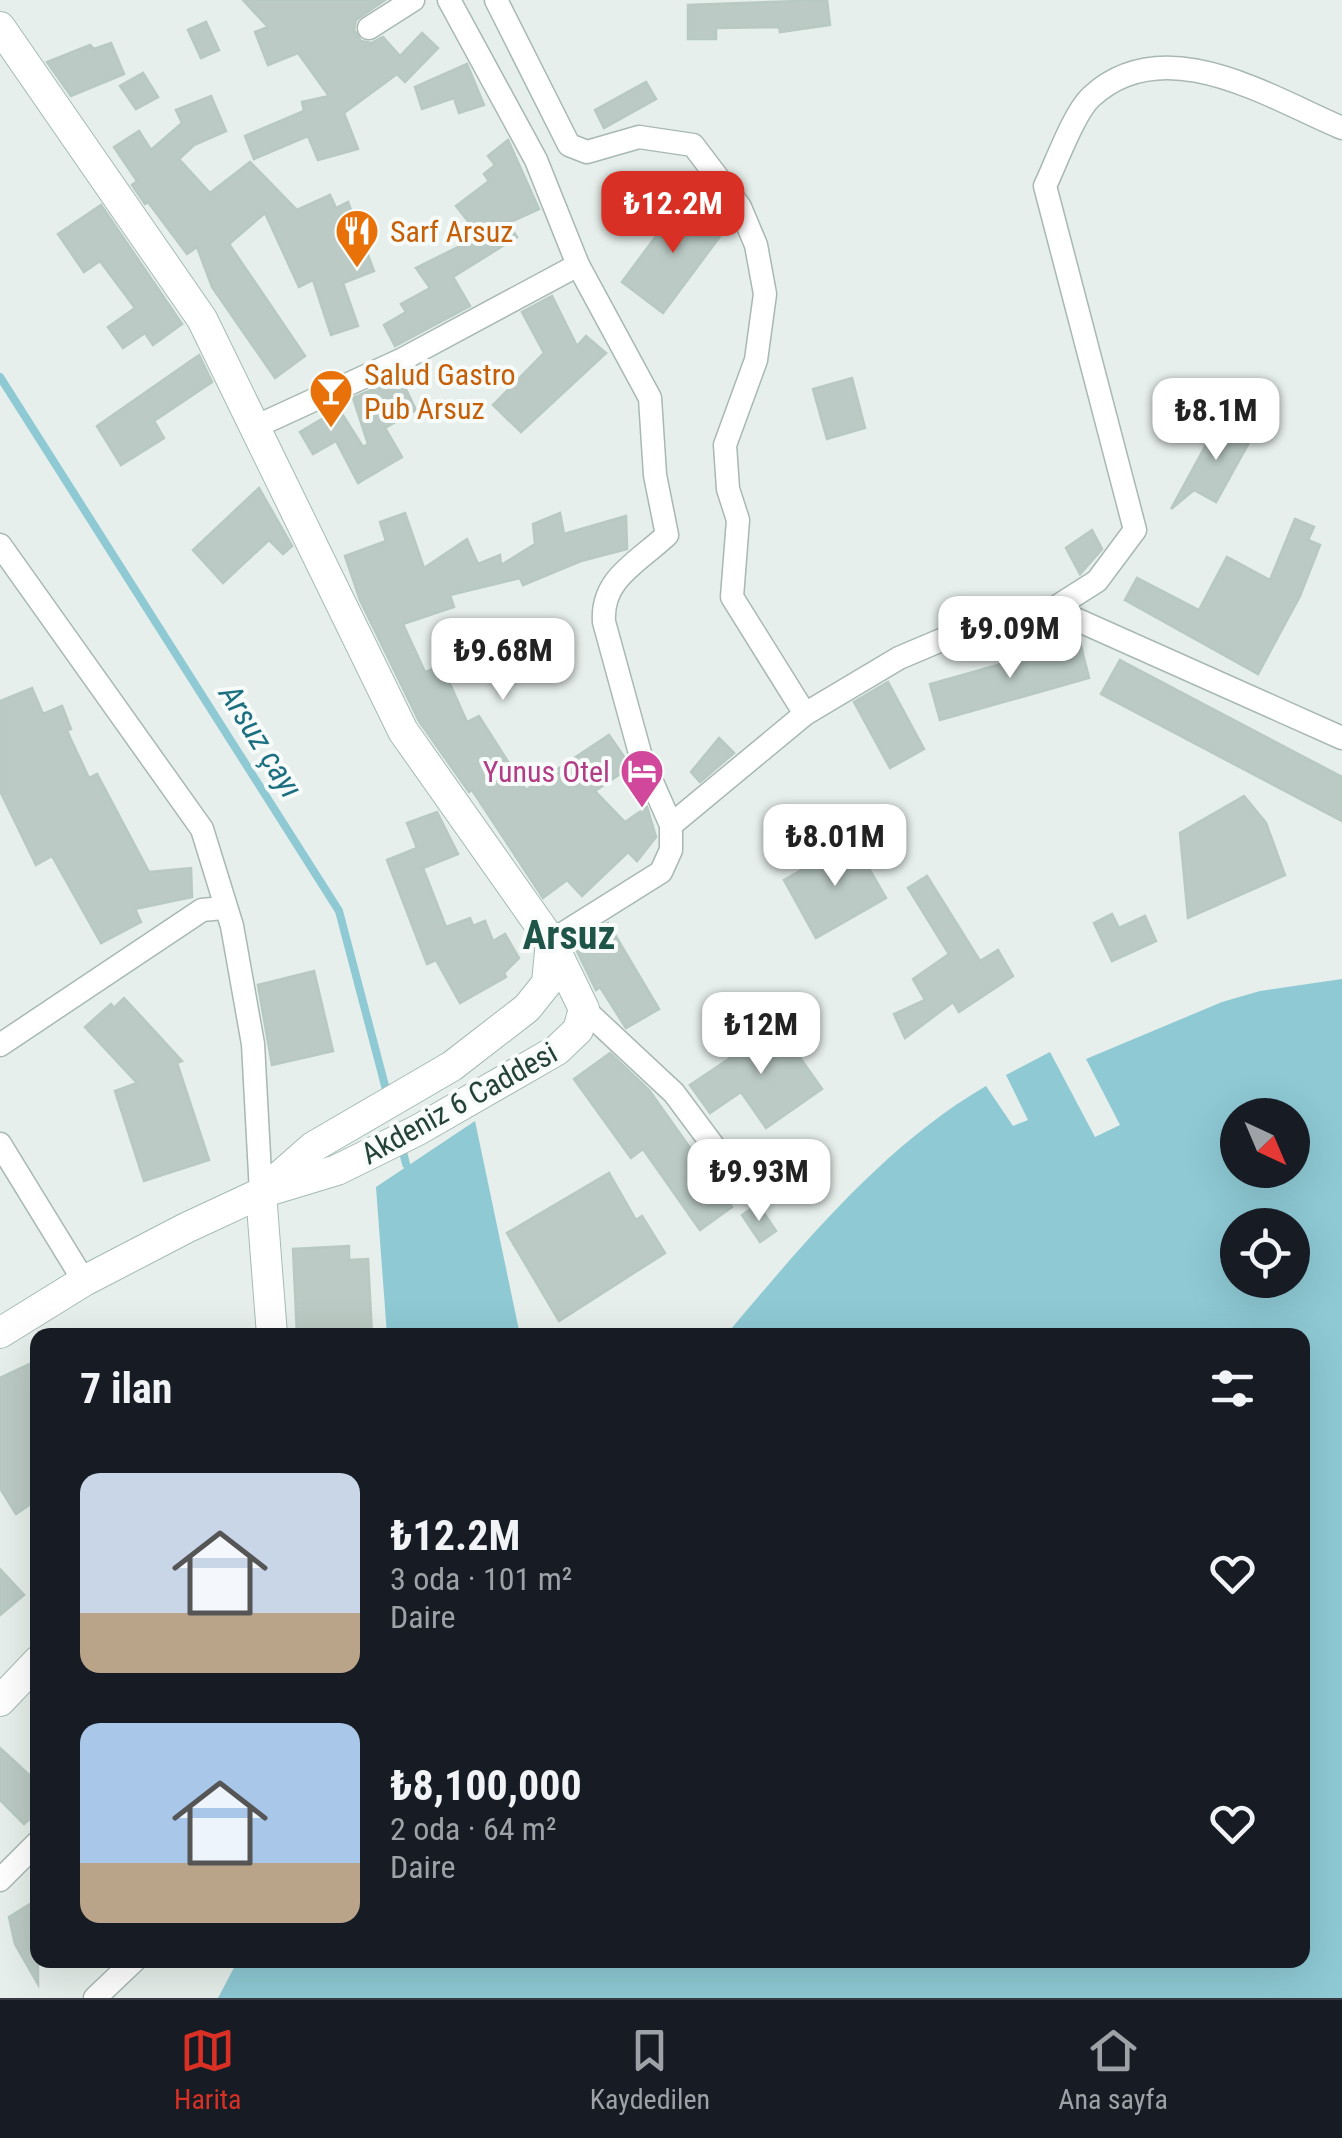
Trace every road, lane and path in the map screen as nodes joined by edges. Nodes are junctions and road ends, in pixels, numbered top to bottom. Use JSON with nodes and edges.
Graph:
{"nodes":[{"id":1,"x":413,"y":0,"type":"edge"},
{"id":2,"x":449,"y":0,"type":"edge"},
{"id":3,"x":496,"y":0,"type":"edge"},
{"id":4,"x":0,"y":27,"type":"edge"},
{"id":5,"x":369,"y":28,"type":"dead end"},
{"id":6,"x":1342,"y":128,"type":"edge"},
{"id":7,"x":578,"y":265,"type":"junction"},
{"id":8,"x":255,"y":427,"type":"junction"},
{"id":9,"x":0,"y":545,"type":"edge"},
{"id":10,"x":1053,"y":609,"type":"junction"},
{"id":11,"x":805,"y":714,"type":"junction"},
{"id":12,"x":1342,"y":738,"type":"edge"},
{"id":13,"x":670,"y":826,"type":"junction"},
{"id":14,"x":223,"y":908,"type":"junction"},
{"id":15,"x":551,"y":941,"type":"junction"},
{"id":16,"x":584,"y":1009,"type":"junction"},
{"id":17,"x":0,"y":1045,"type":"edge"},
{"id":18,"x":0,"y":1144,"type":"edge"},
{"id":19,"x":261,"y":1194,"type":"junction"},
{"id":20,"x":758,"y":1195,"type":"dead end"},
{"id":21,"x":84,"y":1281,"type":"junction"},
{"id":22,"x":271,"y":1328,"type":"edge"},
{"id":23,"x":0,"y":1333,"type":"edge"},
{"id":24,"x":30,"y":1671,"type":"edge"},
{"id":25,"x":0,"y":1701,"type":"edge"},
{"id":26,"x":30,"y":1850,"type":"edge"},
{"id":27,"x":0,"y":1880,"type":"edge"},
{"id":28,"x":127,"y":1968,"type":"edge"},
{"id":29,"x":95,"y":1998,"type":"edge"}],
"edges":[{"from":1,"to":5,"type":"street"},
{"from":2,"to":7,"type":"street"},
{"from":3,"to":11,"type":"street"},
{"from":4,"to":8,"type":"main road"},
{"from":6,"to":10,"type":"street"},
{"from":7,"to":8,"type":"street"},
{"from":7,"to":13,"type":"street"},
{"from":8,"to":15,"type":"main road"},
{"from":9,"to":14,"type":"street"},
{"from":10,"to":11,"type":"street"},
{"from":10,"to":12,"type":"street"},
{"from":11,"to":13,"type":"street"},
{"from":13,"to":15,"type":"street"},
{"from":14,"to":17,"type":"street"},
{"from":14,"to":19,"type":"street"},
{"from":15,"to":16,"type":"main road"},
{"from":15,"to":19,"type":"main road","name":"Akdeniz 6 Caddesi"},
{"from":16,"to":19,"type":"main road","name":"Akdeniz 6 Caddesi"},
{"from":16,"to":20,"type":"street"},
{"from":18,"to":21,"type":"street"},
{"from":19,"to":21,"type":"main road"},
{"from":19,"to":22,"type":"main road"},
{"from":21,"to":23,"type":"main road"},
{"from":24,"to":25,"type":"main road"},
{"from":26,"to":27,"type":"street"},
{"from":28,"to":29,"type":"street"}]}
